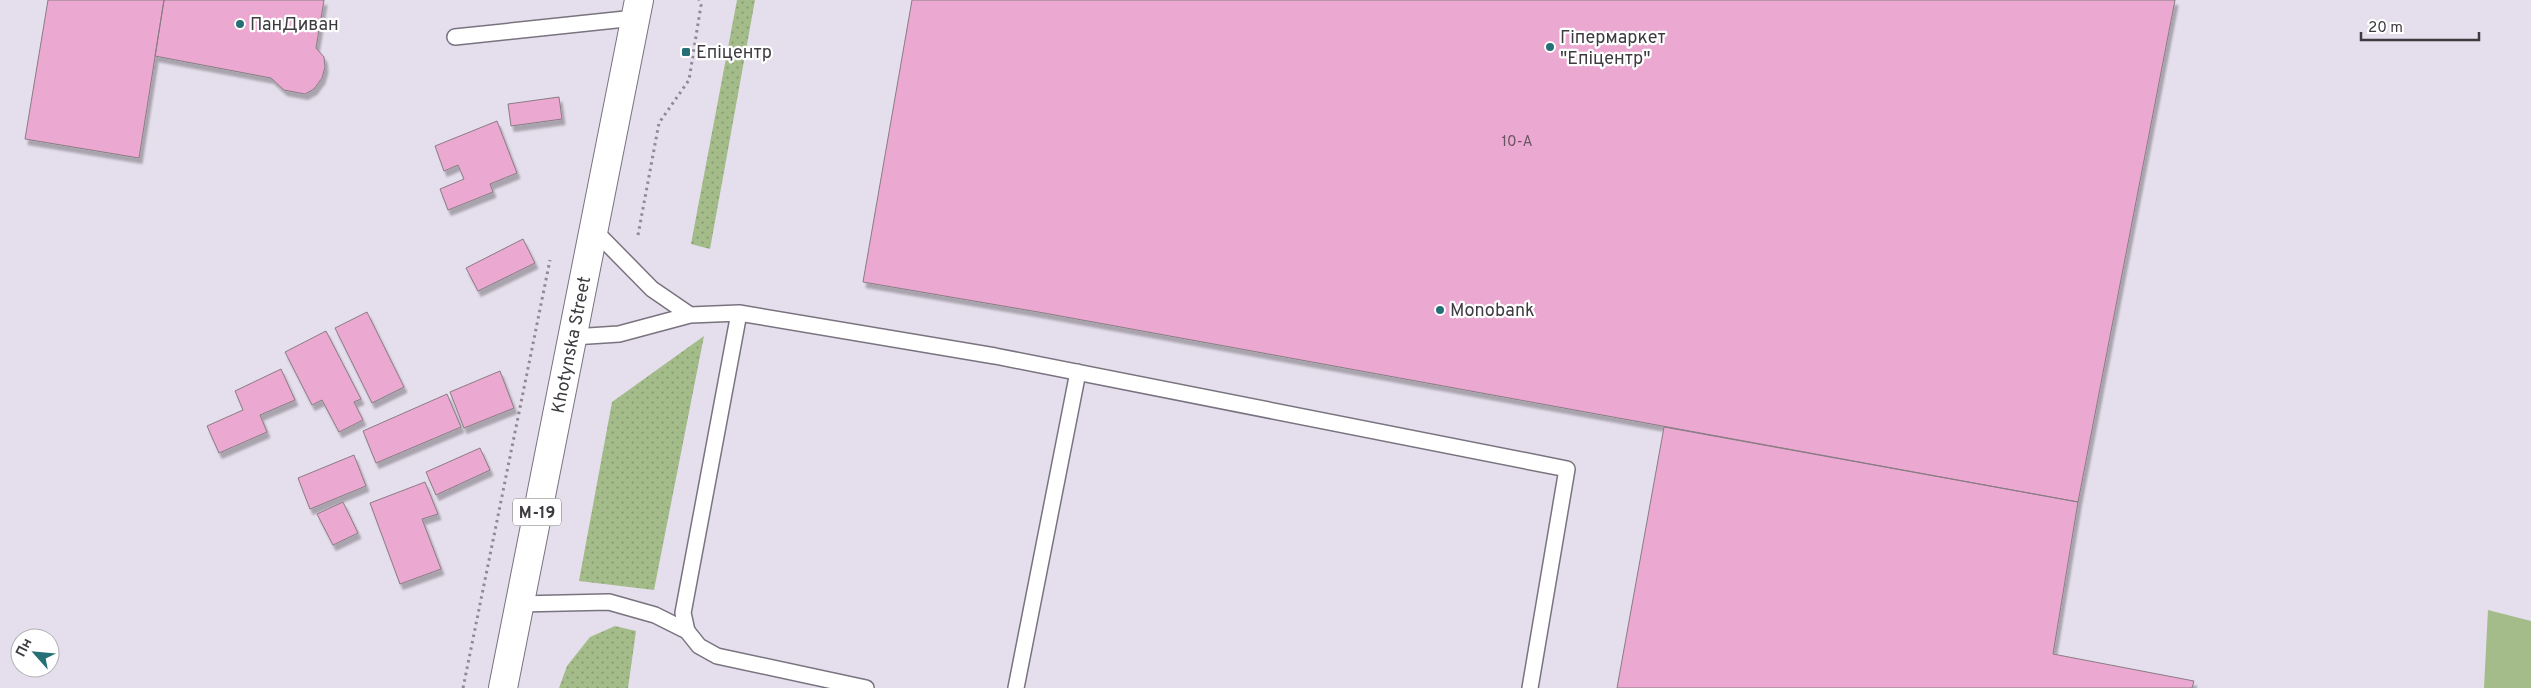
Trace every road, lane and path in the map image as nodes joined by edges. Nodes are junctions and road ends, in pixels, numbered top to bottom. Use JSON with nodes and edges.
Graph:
{"nodes":[{"id":1,"x":699,"y":0,"type":"edge"},
{"id":2,"x":637,"y":9,"type":"edge"},
{"id":3,"x":455,"y":37,"type":"dead end"},
{"id":4,"x":594,"y":230,"type":"junction"},
{"id":5,"x":551,"y":254,"type":"dead end"},
{"id":6,"x":631,"y":268,"type":"junction"},
{"id":7,"x":739,"y":313,"type":"junction"},
{"id":8,"x":690,"y":314,"type":"junction"},
{"id":9,"x":573,"y":337,"type":"junction"},
{"id":10,"x":1078,"y":372,"type":"junction"},
{"id":11,"x":519,"y":604,"type":"junction"},
{"id":12,"x":687,"y":631,"type":"junction"},
{"id":13,"x":463,"y":688,"type":"edge"},
{"id":14,"x":503,"y":688,"type":"edge"},
{"id":15,"x":866,"y":688,"type":"edge"},
{"id":16,"x":1016,"y":688,"type":"edge"},
{"id":17,"x":1530,"y":688,"type":"edge"}],
"edges":[{"from":1,"to":6,"type":"path"},
{"from":2,"to":3,"type":"lane"},
{"from":2,"to":4,"type":"highway","name":"Khotynska Street","number":"М-19"},
{"from":4,"to":6,"type":"lane"},
{"from":4,"to":9,"type":"highway","name":"Khotynska Street","number":"М-19"},
{"from":5,"to":13,"type":"path"},
{"from":6,"to":8,"type":"lane"},
{"from":7,"to":8,"type":"lane"},
{"from":7,"to":10,"type":"lane"},
{"from":7,"to":12,"type":"lane"},
{"from":8,"to":9,"type":"lane"},
{"from":9,"to":11,"type":"highway","name":"Khotynska Street","number":"М-19"},
{"from":10,"to":16,"type":"lane"},
{"from":10,"to":17,"type":"lane"},
{"from":11,"to":12,"type":"lane"},
{"from":11,"to":14,"type":"highway","name":"Khotynska Street","number":"М-19"},
{"from":12,"to":15,"type":"lane"}]}
